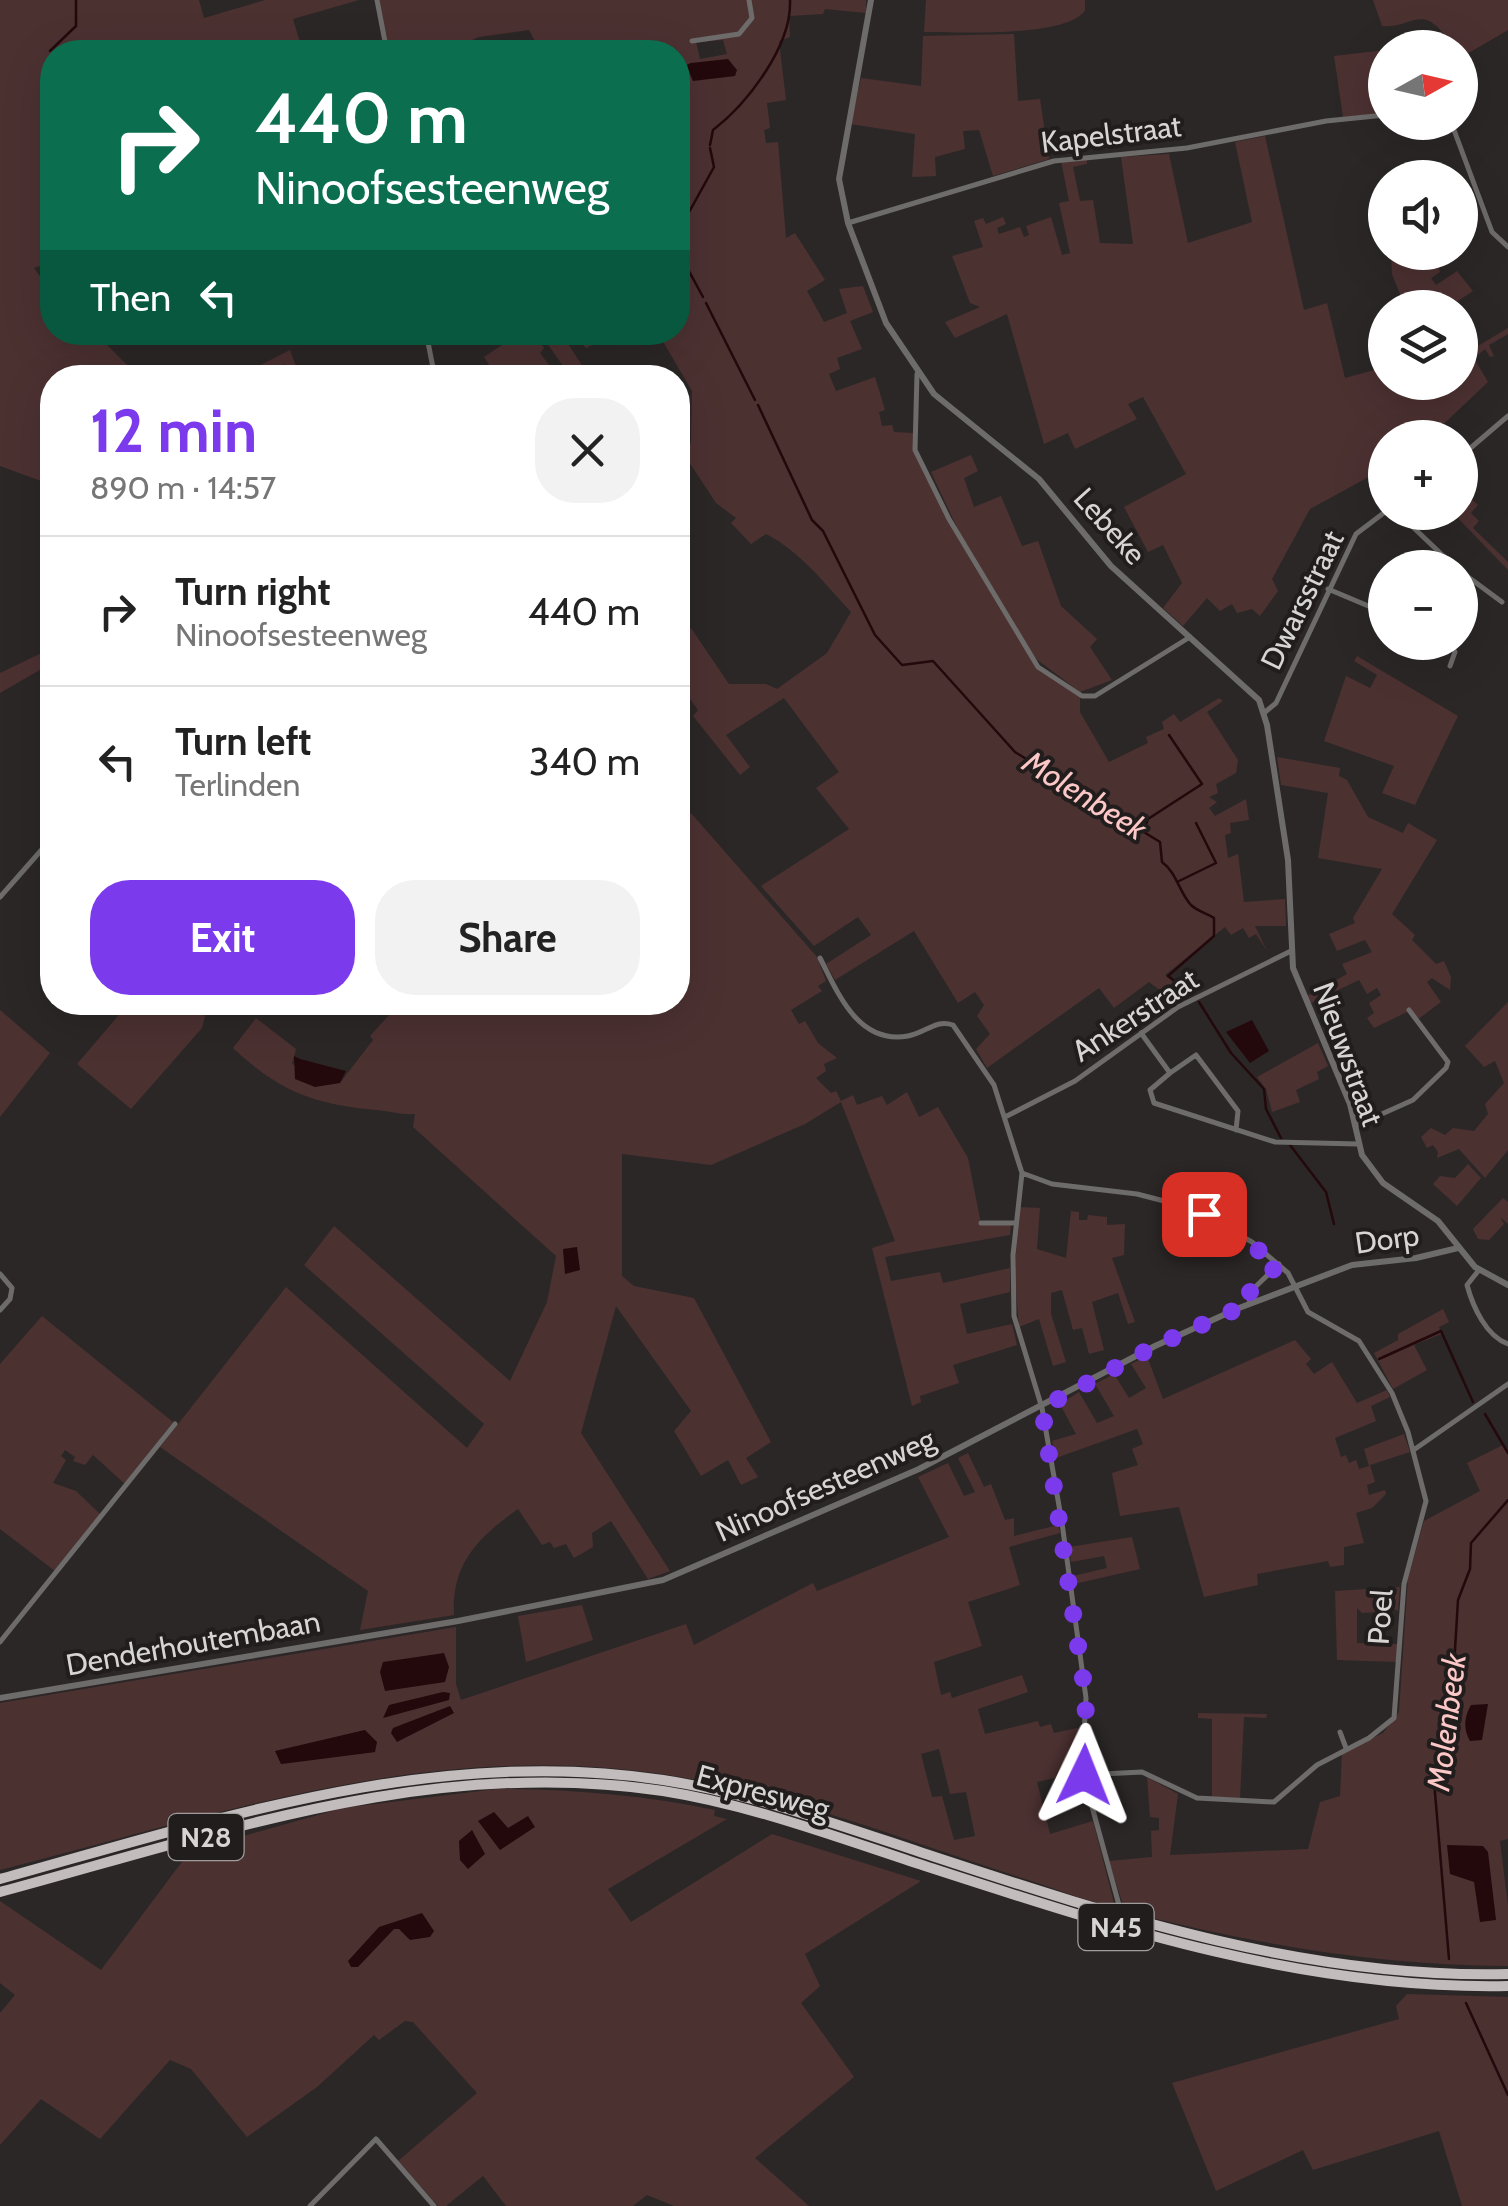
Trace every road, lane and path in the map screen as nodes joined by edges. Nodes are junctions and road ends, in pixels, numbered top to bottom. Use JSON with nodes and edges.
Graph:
{"nodes":[{"id":1,"x":377,"y":0,"type":"edge"},
{"id":2,"x":749,"y":0,"type":"edge"},
{"id":3,"x":872,"y":0,"type":"edge"},
{"id":4,"x":385,"y":40,"type":"edge"},
{"id":5,"x":692,"y":41,"type":"dead end"},
{"id":6,"x":1368,"y":117,"type":"edge"},
{"id":7,"x":1457,"y":140,"type":"edge"},
{"id":8,"x":848,"y":223,"type":"junction"},
{"id":9,"x":1508,"y":247,"type":"edge"},
{"id":10,"x":917,"y":374,"type":"junction"},
{"id":11,"x":1508,"y":416,"type":"edge"},
{"id":12,"x":1478,"y":442,"type":"edge"},
{"id":13,"x":1368,"y":525,"type":"edge"},
{"id":14,"x":1416,"y":530,"type":"edge"},
{"id":15,"x":1438,"y":550,"type":"edge"},
{"id":16,"x":1478,"y":584,"type":"edge"},
{"id":17,"x":1328,"y":588,"type":"junction"},
{"id":18,"x":1502,"y":602,"type":"dead end"},
{"id":19,"x":1368,"y":606,"type":"edge"},
{"id":20,"x":1190,"y":638,"type":"junction"},
{"id":21,"x":1453,"y":660,"type":"edge"},
{"id":22,"x":1450,"y":666,"type":"dead end"},
{"id":23,"x":1264,"y":713,"type":"junction"},
{"id":24,"x":40,"y":852,"type":"edge"},
{"id":25,"x":0,"y":897,"type":"edge"},
{"id":26,"x":1291,"y":951,"type":"junction"},
{"id":27,"x":820,"y":958,"type":"dead end"},
{"id":28,"x":1409,"y":1010,"type":"dead end"},
{"id":29,"x":1141,"y":1033,"type":"junction"},
{"id":30,"x":1170,"y":1073,"type":"junction"},
{"id":31,"x":1005,"y":1117,"type":"junction"},
{"id":32,"x":1356,"y":1126,"type":"junction"},
{"id":33,"x":1236,"y":1130,"type":"junction"},
{"id":34,"x":1358,"y":1144,"type":"junction"},
{"id":35,"x":1022,"y":1173,"type":"junction"},
{"id":36,"x":1014,"y":1222,"type":"junction"},
{"id":37,"x":980,"y":1223,"type":"dead end"},
{"id":38,"x":1458,"y":1248,"type":"junction"},
{"id":39,"x":1279,"y":1264,"type":"junction"},
{"id":40,"x":1478,"y":1270,"type":"junction"},
{"id":41,"x":0,"y":1274,"type":"edge"},
{"id":42,"x":1508,"y":1285,"type":"edge"},
{"id":43,"x":1294,"y":1286,"type":"junction"},
{"id":44,"x":1250,"y":1303,"type":"junction"},
{"id":45,"x":0,"y":1310,"type":"edge"},
{"id":46,"x":1508,"y":1344,"type":"edge"},
{"id":47,"x":1508,"y":1384,"type":"edge"},
{"id":48,"x":1042,"y":1408,"type":"junction"},
{"id":49,"x":175,"y":1424,"type":"dead end"},
{"id":50,"x":1414,"y":1449,"type":"junction"},
{"id":51,"x":393,"y":1632,"type":"joint"},
{"id":52,"x":0,"y":1642,"type":"edge"},
{"id":53,"x":0,"y":1698,"type":"edge"},
{"id":54,"x":1340,"y":1732,"type":"dead end"},
{"id":55,"x":1346,"y":1748,"type":"junction"},
{"id":56,"x":1084,"y":1775,"type":"junction"},
{"id":57,"x":738,"y":1802,"type":"junction"},
{"id":58,"x":0,"y":1880,"type":"edge"},
{"id":59,"x":0,"y":1892,"type":"edge"},
{"id":60,"x":1122,"y":1918,"type":"junction"},
{"id":61,"x":1508,"y":1974,"type":"edge"},
{"id":62,"x":1508,"y":1986,"type":"edge"},
{"id":63,"x":310,"y":2206,"type":"edge"},
{"id":64,"x":434,"y":2206,"type":"edge"}],
"edges":[{"from":1,"to":4,"type":"street"},
{"from":2,"to":5,"type":"street"},
{"from":3,"to":8,"type":"street","name":"Lebeke"},
{"from":6,"to":8,"type":"street","name":"Kapelstraat"},
{"from":7,"to":9,"type":"street"},
{"from":8,"to":10,"type":"street","name":"Lebeke"},
{"from":10,"to":20,"type":"street","name":"Lebeke"},
{"from":10,"to":20,"type":"street"},
{"from":11,"to":12,"type":"street"},
{"from":13,"to":17,"type":"street","name":"Dwarsstraat"},
{"from":14,"to":15,"type":"street"},
{"from":16,"to":18,"type":"street"},
{"from":17,"to":19,"type":"street"},
{"from":17,"to":23,"type":"street","name":"Dwarsstraat"},
{"from":20,"to":23,"type":"street","name":"Lebeke"},
{"from":21,"to":22,"type":"street"},
{"from":23,"to":26,"type":"street","name":"Nieuwstraat"},
{"from":24,"to":25,"type":"street"},
{"from":26,"to":29,"type":"street","name":"Ankerstraat"},
{"from":26,"to":32,"type":"street","name":"Nieuwstraat"},
{"from":27,"to":31,"type":"street"},
{"from":28,"to":32,"type":"street"},
{"from":29,"to":30,"type":"street"},
{"from":29,"to":31,"type":"street","name":"Ankerstraat"},
{"from":30,"to":33,"type":"street"},
{"from":30,"to":33,"type":"street"},
{"from":31,"to":35,"type":"street"},
{"from":32,"to":34,"type":"street","name":"Nieuwstraat"},
{"from":33,"to":34,"type":"street"},
{"from":34,"to":38,"type":"street","name":"Nieuwstraat"},
{"from":35,"to":36,"type":"street"},
{"from":35,"to":39,"type":"street","name":"Poel"},
{"from":36,"to":37,"type":"street"},
{"from":36,"to":48,"type":"street"},
{"from":38,"to":40,"type":"street","name":"Dorp"},
{"from":38,"to":43,"type":"street","name":"Dorp"},
{"from":39,"to":43,"type":"street","name":"Poel"},
{"from":39,"to":44,"type":"street","name":"Ninoofsesteenweg"},
{"from":40,"to":42,"type":"street","name":"Dorp"},
{"from":40,"to":46,"type":"street"},
{"from":41,"to":45,"type":"street"},
{"from":43,"to":44,"type":"street","name":"Ninoofsesteenweg"},
{"from":43,"to":50,"type":"street","name":"Poel"},
{"from":44,"to":48,"type":"street","name":"Ninoofsesteenweg"},
{"from":47,"to":50,"type":"street"},
{"from":48,"to":51,"type":"street","name":"Ninoofsesteenweg"},
{"from":48,"to":56,"type":"street"},
{"from":49,"to":52,"type":"street"},
{"from":50,"to":55,"type":"street","name":"Poel"},
{"from":51,"to":53,"type":"street","name":"Denderhoutembaan"},
{"from":54,"to":55,"type":"street"},
{"from":55,"to":56,"type":"street","name":"Poel"},
{"from":56,"to":60,"type":"street"},
{"from":57,"to":58,"type":"highway","name":"Expresweg","number":"N28"},
{"from":57,"to":59,"type":"highway","name":"Expresweg","number":"N28"},
{"from":57,"to":60,"type":"highway","name":"Expresweg","number":"N45"},
{"from":57,"to":62,"type":"highway","name":"Expresweg","number":"N45"},
{"from":60,"to":61,"type":"highway","name":"Expresweg","number":"N45"},
{"from":63,"to":64,"type":"street"}]}
